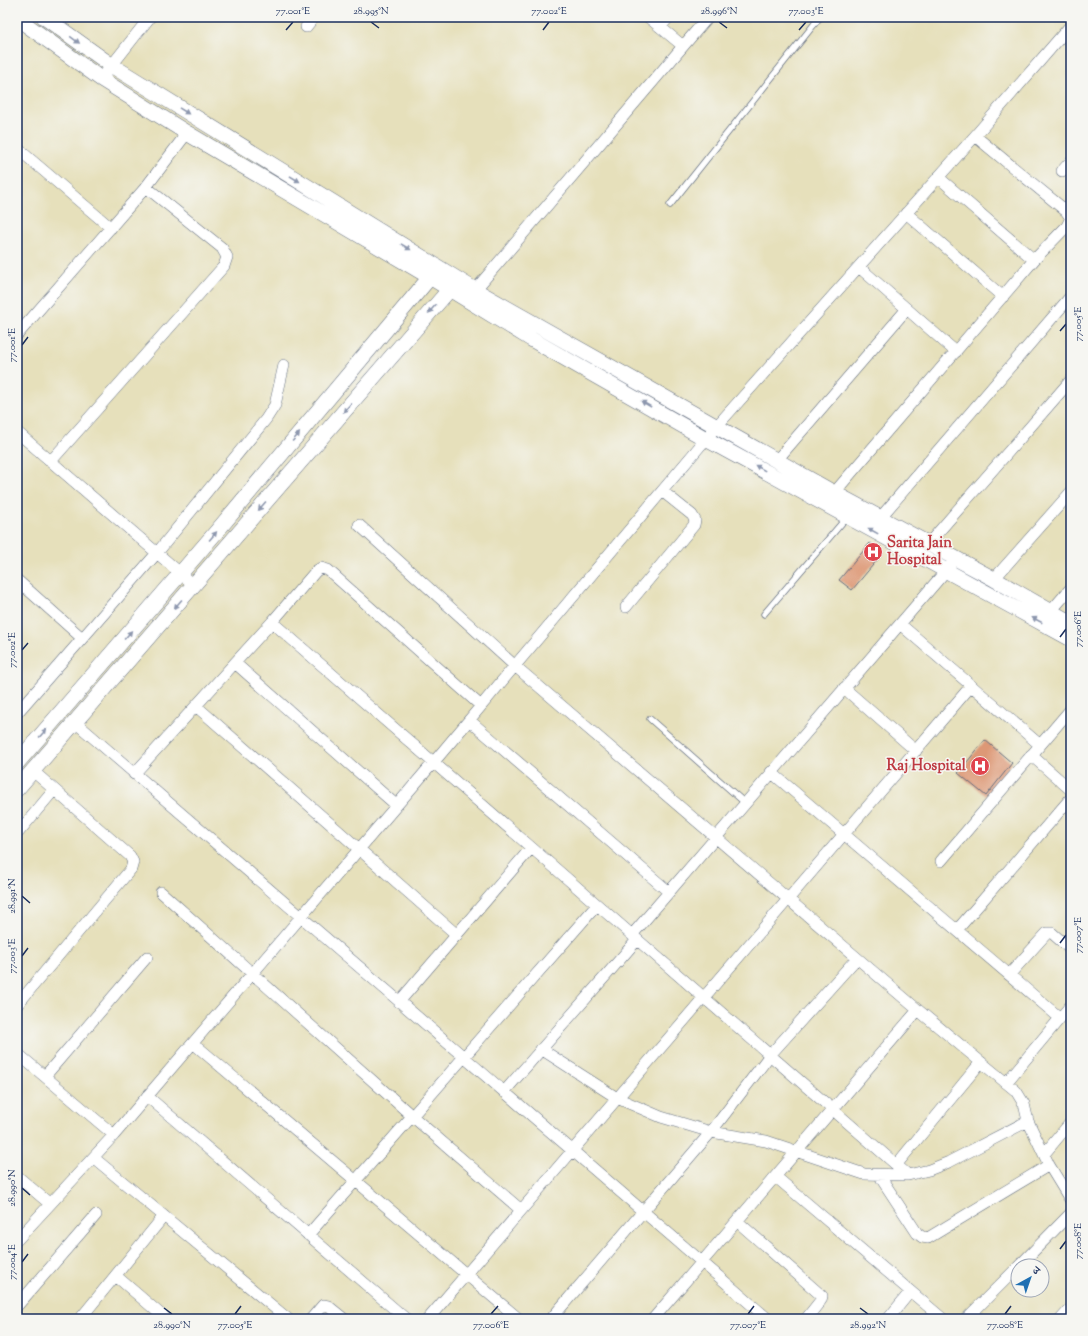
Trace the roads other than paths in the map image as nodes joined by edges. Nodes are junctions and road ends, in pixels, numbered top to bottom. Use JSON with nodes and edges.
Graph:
{"nodes":[{"id":1,"x":44,"y":17,"type":"edge"},
{"id":2,"x":150,"y":17,"type":"edge"},
{"id":3,"x":314,"y":17,"type":"edge"},
{"id":4,"x":648,"y":17,"type":"edge"},
{"id":5,"x":669,"y":17,"type":"edge"},
{"id":6,"x":708,"y":17,"type":"edge"},
{"id":7,"x":820,"y":17,"type":"edge"},
{"id":8,"x":17,"y":18,"type":"edge"},
{"id":9,"x":1071,"y":25,"type":"edge"},
{"id":10,"x":306,"y":27,"type":"dead end"},
{"id":11,"x":660,"y":27,"type":"junction"},
{"id":12,"x":683,"y":46,"type":"junction"},
{"id":13,"x":111,"y":65,"type":"junction"},
{"id":14,"x":101,"y":79,"type":"junction"},
{"id":15,"x":187,"y":133,"type":"junction"},
{"id":16,"x":975,"y":136,"type":"junction"},
{"id":17,"x":17,"y":148,"type":"edge"},
{"id":18,"x":1071,"y":161,"type":"edge"},
{"id":19,"x":1062,"y":171,"type":"dead end"},
{"id":20,"x":938,"y":177,"type":"junction"},
{"id":21,"x":146,"y":187,"type":"junction"},
{"id":22,"x":670,"y":205,"type":"dead end"},
{"id":23,"x":906,"y":212,"type":"junction"},
{"id":24,"x":111,"y":228,"type":"junction"},
{"id":25,"x":1034,"y":260,"type":"junction"},
{"id":26,"x":859,"y":267,"type":"junction"},
{"id":27,"x":435,"y":272,"type":"junction"},
{"id":28,"x":454,"y":284,"type":"junction"},
{"id":29,"x":471,"y":295,"type":"junction"},
{"id":30,"x":1071,"y":296,"type":"edge"},
{"id":31,"x":1003,"y":297,"type":"junction"},
{"id":32,"x":906,"y":310,"type":"junction"},
{"id":33,"x":17,"y":335,"type":"edge"},
{"id":34,"x":956,"y":352,"type":"junction"},
{"id":35,"x":284,"y":365,"type":"dead end"},
{"id":36,"x":1071,"y":380,"type":"edge"},
{"id":37,"x":716,"y":427,"type":"junction"},
{"id":38,"x":17,"y":432,"type":"edge"},
{"id":39,"x":706,"y":439,"type":"junction"},
{"id":40,"x":51,"y":461,"type":"junction"},
{"id":41,"x":776,"y":461,"type":"junction"},
{"id":42,"x":662,"y":491,"type":"junction"},
{"id":43,"x":1071,"y":492,"type":"edge"},
{"id":44,"x":834,"y":493,"type":"junction"},
{"id":45,"x":847,"y":517,"type":"junction"},
{"id":46,"x":880,"y":518,"type":"junction"},
{"id":47,"x":359,"y":525,"type":"dead end"},
{"id":48,"x":928,"y":544,"type":"junction"},
{"id":49,"x":157,"y":553,"type":"junction"},
{"id":50,"x":956,"y":559,"type":"junction"},
{"id":51,"x":945,"y":571,"type":"junction"},
{"id":52,"x":181,"y":574,"type":"junction"},
{"id":53,"x":994,"y":578,"type":"junction"},
{"id":54,"x":17,"y":580,"type":"edge"},
{"id":55,"x":194,"y":585,"type":"junction"},
{"id":56,"x":1071,"y":588,"type":"edge"},
{"id":57,"x":626,"y":607,"type":"dead end"},
{"id":58,"x":1051,"y":611,"type":"junction"},
{"id":59,"x":764,"y":614,"type":"dead end"},
{"id":60,"x":272,"y":622,"type":"junction"},
{"id":61,"x":1071,"y":623,"type":"edge"},
{"id":62,"x":900,"y":624,"type":"junction"},
{"id":63,"x":82,"y":638,"type":"junction"},
{"id":64,"x":1071,"y":639,"type":"edge"},
{"id":65,"x":235,"y":663,"type":"junction"},
{"id":66,"x":515,"y":666,"type":"junction"},
{"id":67,"x":971,"y":686,"type":"junction"},
{"id":68,"x":844,"y":688,"type":"junction"},
{"id":69,"x":196,"y":706,"type":"junction"},
{"id":70,"x":481,"y":706,"type":"junction"},
{"id":71,"x":1071,"y":709,"type":"edge"},
{"id":72,"x":17,"y":713,"type":"edge"},
{"id":73,"x":650,"y":719,"type":"dead end"},
{"id":74,"x":469,"y":720,"type":"junction"},
{"id":75,"x":75,"y":722,"type":"junction"},
{"id":76,"x":1040,"y":745,"type":"junction"},
{"id":77,"x":916,"y":751,"type":"junction"},
{"id":78,"x":1031,"y":755,"type":"junction"},
{"id":79,"x":433,"y":762,"type":"junction"},
{"id":80,"x":17,"y":763,"type":"edge"},
{"id":81,"x":33,"y":771,"type":"junction"},
{"id":82,"x":771,"y":772,"type":"junction"},
{"id":83,"x":134,"y":774,"type":"junction"},
{"id":84,"x":17,"y":789,"type":"edge"},
{"id":85,"x":54,"y":790,"type":"junction"},
{"id":86,"x":1071,"y":790,"type":"edge"},
{"id":87,"x":1071,"y":798,"type":"edge"},
{"id":88,"x":745,"y":803,"type":"junction"},
{"id":89,"x":396,"y":805,"type":"junction"},
{"id":90,"x":17,"y":834,"type":"edge"},
{"id":91,"x":844,"y":834,"type":"junction"},
{"id":92,"x":716,"y":836,"type":"junction"},
{"id":93,"x":531,"y":848,"type":"junction"},
{"id":94,"x":359,"y":849,"type":"junction"},
{"id":95,"x":941,"y":861,"type":"dead end"},
{"id":96,"x":161,"y":892,"type":"dead end"},
{"id":97,"x":669,"y":892,"type":"junction"},
{"id":98,"x":789,"y":898,"type":"junction"},
{"id":99,"x":597,"y":905,"type":"junction"},
{"id":100,"x":300,"y":917,"type":"junction"},
{"id":101,"x":957,"y":930,"type":"junction"},
{"id":102,"x":457,"y":935,"type":"junction"},
{"id":103,"x":634,"y":938,"type":"junction"},
{"id":104,"x":1071,"y":950,"type":"edge"},
{"id":105,"x":147,"y":957,"type":"dead end"},
{"id":106,"x":858,"y":958,"type":"junction"},
{"id":107,"x":252,"y":973,"type":"junction"},
{"id":108,"x":1010,"y":975,"type":"junction"},
{"id":109,"x":704,"y":998,"type":"junction"},
{"id":110,"x":398,"y":1002,"type":"junction"},
{"id":111,"x":17,"y":1005,"type":"edge"},
{"id":112,"x":1071,"y":1005,"type":"edge"},
{"id":113,"x":918,"y":1010,"type":"junction"},
{"id":114,"x":1060,"y":1018,"type":"junction"},
{"id":115,"x":193,"y":1043,"type":"junction"},
{"id":116,"x":541,"y":1049,"type":"junction"},
{"id":117,"x":17,"y":1053,"type":"edge"},
{"id":118,"x":770,"y":1055,"type":"junction"},
{"id":119,"x":463,"y":1057,"type":"junction"},
{"id":120,"x":981,"y":1062,"type":"junction"},
{"id":121,"x":46,"y":1076,"type":"junction"},
{"id":122,"x":1006,"y":1082,"type":"junction"},
{"id":123,"x":504,"y":1092,"type":"junction"},
{"id":124,"x":147,"y":1096,"type":"junction"},
{"id":125,"x":617,"y":1098,"type":"junction"},
{"id":126,"x":833,"y":1109,"type":"junction"},
{"id":127,"x":412,"y":1116,"type":"junction"},
{"id":128,"x":1028,"y":1121,"type":"junction"},
{"id":129,"x":1071,"y":1122,"type":"edge"},
{"id":130,"x":711,"y":1132,"type":"junction"},
{"id":131,"x":114,"y":1135,"type":"junction"},
{"id":132,"x":572,"y":1151,"type":"junction"},
{"id":133,"x":798,"y":1151,"type":"junction"},
{"id":134,"x":1045,"y":1153,"type":"junction"},
{"id":135,"x":94,"y":1158,"type":"junction"},
{"id":136,"x":897,"y":1164,"type":"junction"},
{"id":137,"x":1050,"y":1165,"type":"junction"},
{"id":138,"x":880,"y":1175,"type":"junction"},
{"id":139,"x":908,"y":1175,"type":"junction"},
{"id":140,"x":17,"y":1176,"type":"edge"},
{"id":141,"x":776,"y":1177,"type":"junction"},
{"id":142,"x":355,"y":1181,"type":"junction"},
{"id":143,"x":1071,"y":1201,"type":"edge"},
{"id":144,"x":50,"y":1204,"type":"junction"},
{"id":145,"x":521,"y":1210,"type":"junction"},
{"id":146,"x":643,"y":1212,"type":"junction"},
{"id":147,"x":1071,"y":1213,"type":"edge"},
{"id":148,"x":96,"y":1215,"type":"dead end"},
{"id":149,"x":164,"y":1216,"type":"junction"},
{"id":150,"x":738,"y":1222,"type":"junction"},
{"id":151,"x":308,"y":1235,"type":"junction"},
{"id":152,"x":17,"y":1240,"type":"edge"},
{"id":153,"x":1026,"y":1258,"type":"edge"},
{"id":154,"x":702,"y":1263,"type":"junction"},
{"id":155,"x":466,"y":1274,"type":"junction"},
{"id":156,"x":1010,"y":1274,"type":"edge"},
{"id":157,"x":116,"y":1276,"type":"junction"},
{"id":158,"x":910,"y":1292,"type":"junction"},
{"id":159,"x":17,"y":1306,"type":"edge"},
{"id":160,"x":1071,"y":1308,"type":"edge"},
{"id":161,"x":765,"y":1318,"type":"edge"},
{"id":162,"x":80,"y":1319,"type":"edge"},
{"id":163,"x":166,"y":1319,"type":"edge"},
{"id":164,"x":288,"y":1319,"type":"edge"},
{"id":165,"x":311,"y":1319,"type":"edge"},
{"id":166,"x":344,"y":1319,"type":"edge"},
{"id":167,"x":406,"y":1319,"type":"edge"},
{"id":168,"x":428,"y":1319,"type":"edge"},
{"id":169,"x":519,"y":1319,"type":"edge"},
{"id":170,"x":551,"y":1319,"type":"edge"},
{"id":171,"x":653,"y":1319,"type":"edge"},
{"id":172,"x":806,"y":1319,"type":"edge"},
{"id":173,"x":888,"y":1319,"type":"edge"},
{"id":174,"x":943,"y":1319,"type":"edge"},
{"id":175,"x":966,"y":1319,"type":"edge"},
{"id":176,"x":1061,"y":1319,"type":"edge"}],
"edges":[{"from":1,"to":13,"type":"street","one_way":true},
{"from":2,"to":13,"type":"street"},
{"from":3,"to":10,"type":"street"},
{"from":4,"to":11,"type":"street"},
{"from":5,"to":11,"type":"street"},
{"from":6,"to":12,"type":"street"},
{"from":7,"to":22,"type":"lane"},
{"from":8,"to":14,"type":"street"},
{"from":9,"to":16,"type":"street"},
{"from":11,"to":12,"type":"street"},
{"from":12,"to":29,"type":"street"},
{"from":13,"to":14,"type":"street"},
{"from":13,"to":27,"type":"street","one_way":true},
{"from":14,"to":15,"type":"street"},
{"from":15,"to":21,"type":"street"},
{"from":15,"to":27,"type":"street"},
{"from":16,"to":20,"type":"street"},
{"from":16,"to":25,"type":"street"},
{"from":17,"to":24,"type":"street"},
{"from":18,"to":19,"type":"street"},
{"from":20,"to":23,"type":"street"},
{"from":20,"to":25,"type":"street"},
{"from":21,"to":24,"type":"street"},
{"from":21,"to":40,"type":"street"},
{"from":23,"to":26,"type":"street"},
{"from":23,"to":31,"type":"street"},
{"from":24,"to":33,"type":"street"},
{"from":25,"to":31,"type":"street"},
{"from":26,"to":32,"type":"street"},
{"from":26,"to":37,"type":"street"},
{"from":27,"to":28,"type":"street"},
{"from":52,"to":27,"type":"street","one_way":true},
{"from":28,"to":29,"type":"street"},
{"from":28,"to":55,"type":"street","one_way":true},
{"from":29,"to":37,"type":"street"},
{"from":39,"to":29,"type":"street","one_way":true},
{"from":30,"to":46,"type":"street"},
{"from":31,"to":34,"type":"street"},
{"from":32,"to":34,"type":"street"},
{"from":32,"to":41,"type":"street"},
{"from":34,"to":44,"type":"street"},
{"from":35,"to":49,"type":"street"},
{"from":36,"to":48,"type":"street"},
{"from":37,"to":39,"type":"street"},
{"from":37,"to":41,"type":"street"},
{"from":38,"to":40,"type":"street"},
{"from":39,"to":42,"type":"street"},
{"from":45,"to":39,"type":"street","one_way":true},
{"from":40,"to":49,"type":"street"},
{"from":41,"to":44,"type":"street"},
{"from":42,"to":57,"type":"street"},
{"from":42,"to":66,"type":"street"},
{"from":43,"to":53,"type":"street"},
{"from":44,"to":46,"type":"street"},
{"from":51,"to":45,"type":"street","one_way":true},
{"from":45,"to":59,"type":"lane"},
{"from":46,"to":48,"type":"street"},
{"from":47,"to":66,"type":"street"},
{"from":48,"to":50,"type":"street"},
{"from":49,"to":52,"type":"street"},
{"from":49,"to":63,"type":"street"},
{"from":50,"to":51,"type":"street"},
{"from":50,"to":53,"type":"street"},
{"from":51,"to":62,"type":"street"},
{"from":64,"to":51,"type":"street","one_way":true},
{"from":52,"to":55,"type":"street"},
{"from":80,"to":52,"type":"street","one_way":true},
{"from":53,"to":58,"type":"street"},
{"from":54,"to":63,"type":"street"},
{"from":55,"to":75,"type":"street","one_way":true},
{"from":56,"to":58,"type":"street"},
{"from":58,"to":61,"type":"street"},
{"from":60,"to":65,"type":"street"},
{"from":60,"to":70,"type":"street"},
{"from":60,"to":79,"type":"street"},
{"from":62,"to":67,"type":"street"},
{"from":62,"to":68,"type":"street"},
{"from":63,"to":72,"type":"street"},
{"from":65,"to":69,"type":"street"},
{"from":65,"to":89,"type":"street"},
{"from":66,"to":70,"type":"street"},
{"from":66,"to":92,"type":"street"},
{"from":67,"to":76,"type":"street"},
{"from":67,"to":77,"type":"street"},
{"from":68,"to":77,"type":"street"},
{"from":68,"to":82,"type":"street"},
{"from":69,"to":83,"type":"street"},
{"from":69,"to":94,"type":"street"},
{"from":70,"to":74,"type":"street"},
{"from":71,"to":76,"type":"street"},
{"from":73,"to":88,"type":"lane"},
{"from":74,"to":79,"type":"street"},
{"from":74,"to":97,"type":"street"},
{"from":75,"to":81,"type":"street"},
{"from":75,"to":83,"type":"street"},
{"from":76,"to":78,"type":"street"},
{"from":77,"to":91,"type":"street"},
{"from":78,"to":86,"type":"street"},
{"from":78,"to":95,"type":"street"},
{"from":79,"to":89,"type":"street"},
{"from":79,"to":93,"type":"street"},
{"from":81,"to":84,"type":"street"},
{"from":81,"to":85,"type":"street"},
{"from":82,"to":88,"type":"street"},
{"from":82,"to":91,"type":"street"},
{"from":83,"to":100,"type":"street"},
{"from":85,"to":90,"type":"street"},
{"from":85,"to":111,"type":"street"},
{"from":87,"to":101,"type":"street"},
{"from":88,"to":92,"type":"street"},
{"from":89,"to":94,"type":"street"},
{"from":91,"to":98,"type":"street"},
{"from":91,"to":101,"type":"street"},
{"from":92,"to":97,"type":"street"},
{"from":92,"to":98,"type":"street"},
{"from":93,"to":99,"type":"street"},
{"from":93,"to":102,"type":"street"},
{"from":94,"to":100,"type":"street"},
{"from":94,"to":102,"type":"street"},
{"from":96,"to":107,"type":"street"},
{"from":97,"to":103,"type":"street"},
{"from":98,"to":106,"type":"street"},
{"from":98,"to":109,"type":"street"},
{"from":99,"to":103,"type":"street"},
{"from":99,"to":119,"type":"street"},
{"from":100,"to":107,"type":"street"},
{"from":100,"to":110,"type":"street"},
{"from":101,"to":108,"type":"street"},
{"from":102,"to":110,"type":"street"},
{"from":103,"to":109,"type":"street"},
{"from":103,"to":116,"type":"street"},
{"from":104,"to":108,"type":"street"},
{"from":105,"to":121,"type":"street"},
{"from":106,"to":113,"type":"street"},
{"from":106,"to":118,"type":"street"},
{"from":107,"to":115,"type":"street"},
{"from":107,"to":127,"type":"street"},
{"from":108,"to":114,"type":"street"},
{"from":109,"to":118,"type":"street"},
{"from":109,"to":125,"type":"street"},
{"from":110,"to":119,"type":"street"},
{"from":112,"to":114,"type":"street"},
{"from":113,"to":120,"type":"street"},
{"from":113,"to":126,"type":"street"},
{"from":114,"to":122,"type":"street"},
{"from":115,"to":124,"type":"street"},
{"from":115,"to":142,"type":"street"},
{"from":116,"to":123,"type":"street"},
{"from":116,"to":125,"type":"street"},
{"from":117,"to":121,"type":"street"},
{"from":118,"to":126,"type":"street"},
{"from":118,"to":130,"type":"street"},
{"from":119,"to":123,"type":"street"},
{"from":119,"to":127,"type":"street"},
{"from":120,"to":122,"type":"street"},
{"from":120,"to":136,"type":"street"},
{"from":121,"to":131,"type":"street"},
{"from":122,"to":128,"type":"street"},
{"from":123,"to":132,"type":"street"},
{"from":124,"to":131,"type":"street"},
{"from":124,"to":151,"type":"street"},
{"from":125,"to":130,"type":"street"},
{"from":125,"to":132,"type":"street"},
{"from":126,"to":133,"type":"street"},
{"from":126,"to":136,"type":"street"},
{"from":127,"to":142,"type":"street"},
{"from":127,"to":145,"type":"street"},
{"from":128,"to":134,"type":"street"},
{"from":128,"to":139,"type":"street"},
{"from":129,"to":134,"type":"street"},
{"from":130,"to":133,"type":"street"},
{"from":130,"to":146,"type":"street"},
{"from":131,"to":135,"type":"street"},
{"from":132,"to":145,"type":"street"},
{"from":132,"to":146,"type":"street"},
{"from":133,"to":138,"type":"street"},
{"from":133,"to":141,"type":"street"},
{"from":134,"to":137,"type":"street"},
{"from":135,"to":144,"type":"street"},
{"from":135,"to":149,"type":"street"},
{"from":136,"to":139,"type":"street"},
{"from":137,"to":138,"type":"street"},
{"from":137,"to":143,"type":"street"},
{"from":138,"to":139,"type":"street"},
{"from":140,"to":144,"type":"street"},
{"from":141,"to":150,"type":"street"},
{"from":141,"to":158,"type":"street"},
{"from":142,"to":151,"type":"street"},
{"from":142,"to":155,"type":"street"},
{"from":144,"to":152,"type":"street"},
{"from":145,"to":155,"type":"street"},
{"from":146,"to":154,"type":"street"},
{"from":146,"to":170,"type":"street"},
{"from":147,"to":153,"type":"street"},
{"from":148,"to":159,"type":"street"},
{"from":149,"to":157,"type":"street"},
{"from":149,"to":164,"type":"street"},
{"from":150,"to":154,"type":"street"},
{"from":150,"to":172,"type":"street"},
{"from":151,"to":167,"type":"street"},
{"from":154,"to":161,"type":"street"},
{"from":154,"to":171,"type":"street"},
{"from":155,"to":168,"type":"street"},
{"from":155,"to":169,"type":"street"},
{"from":156,"to":175,"type":"street"},
{"from":157,"to":162,"type":"street"},
{"from":157,"to":163,"type":"street"},
{"from":158,"to":173,"type":"street"},
{"from":158,"to":174,"type":"street"},
{"from":160,"to":176,"type":"street"},
{"from":165,"to":166,"type":"street"}]}
